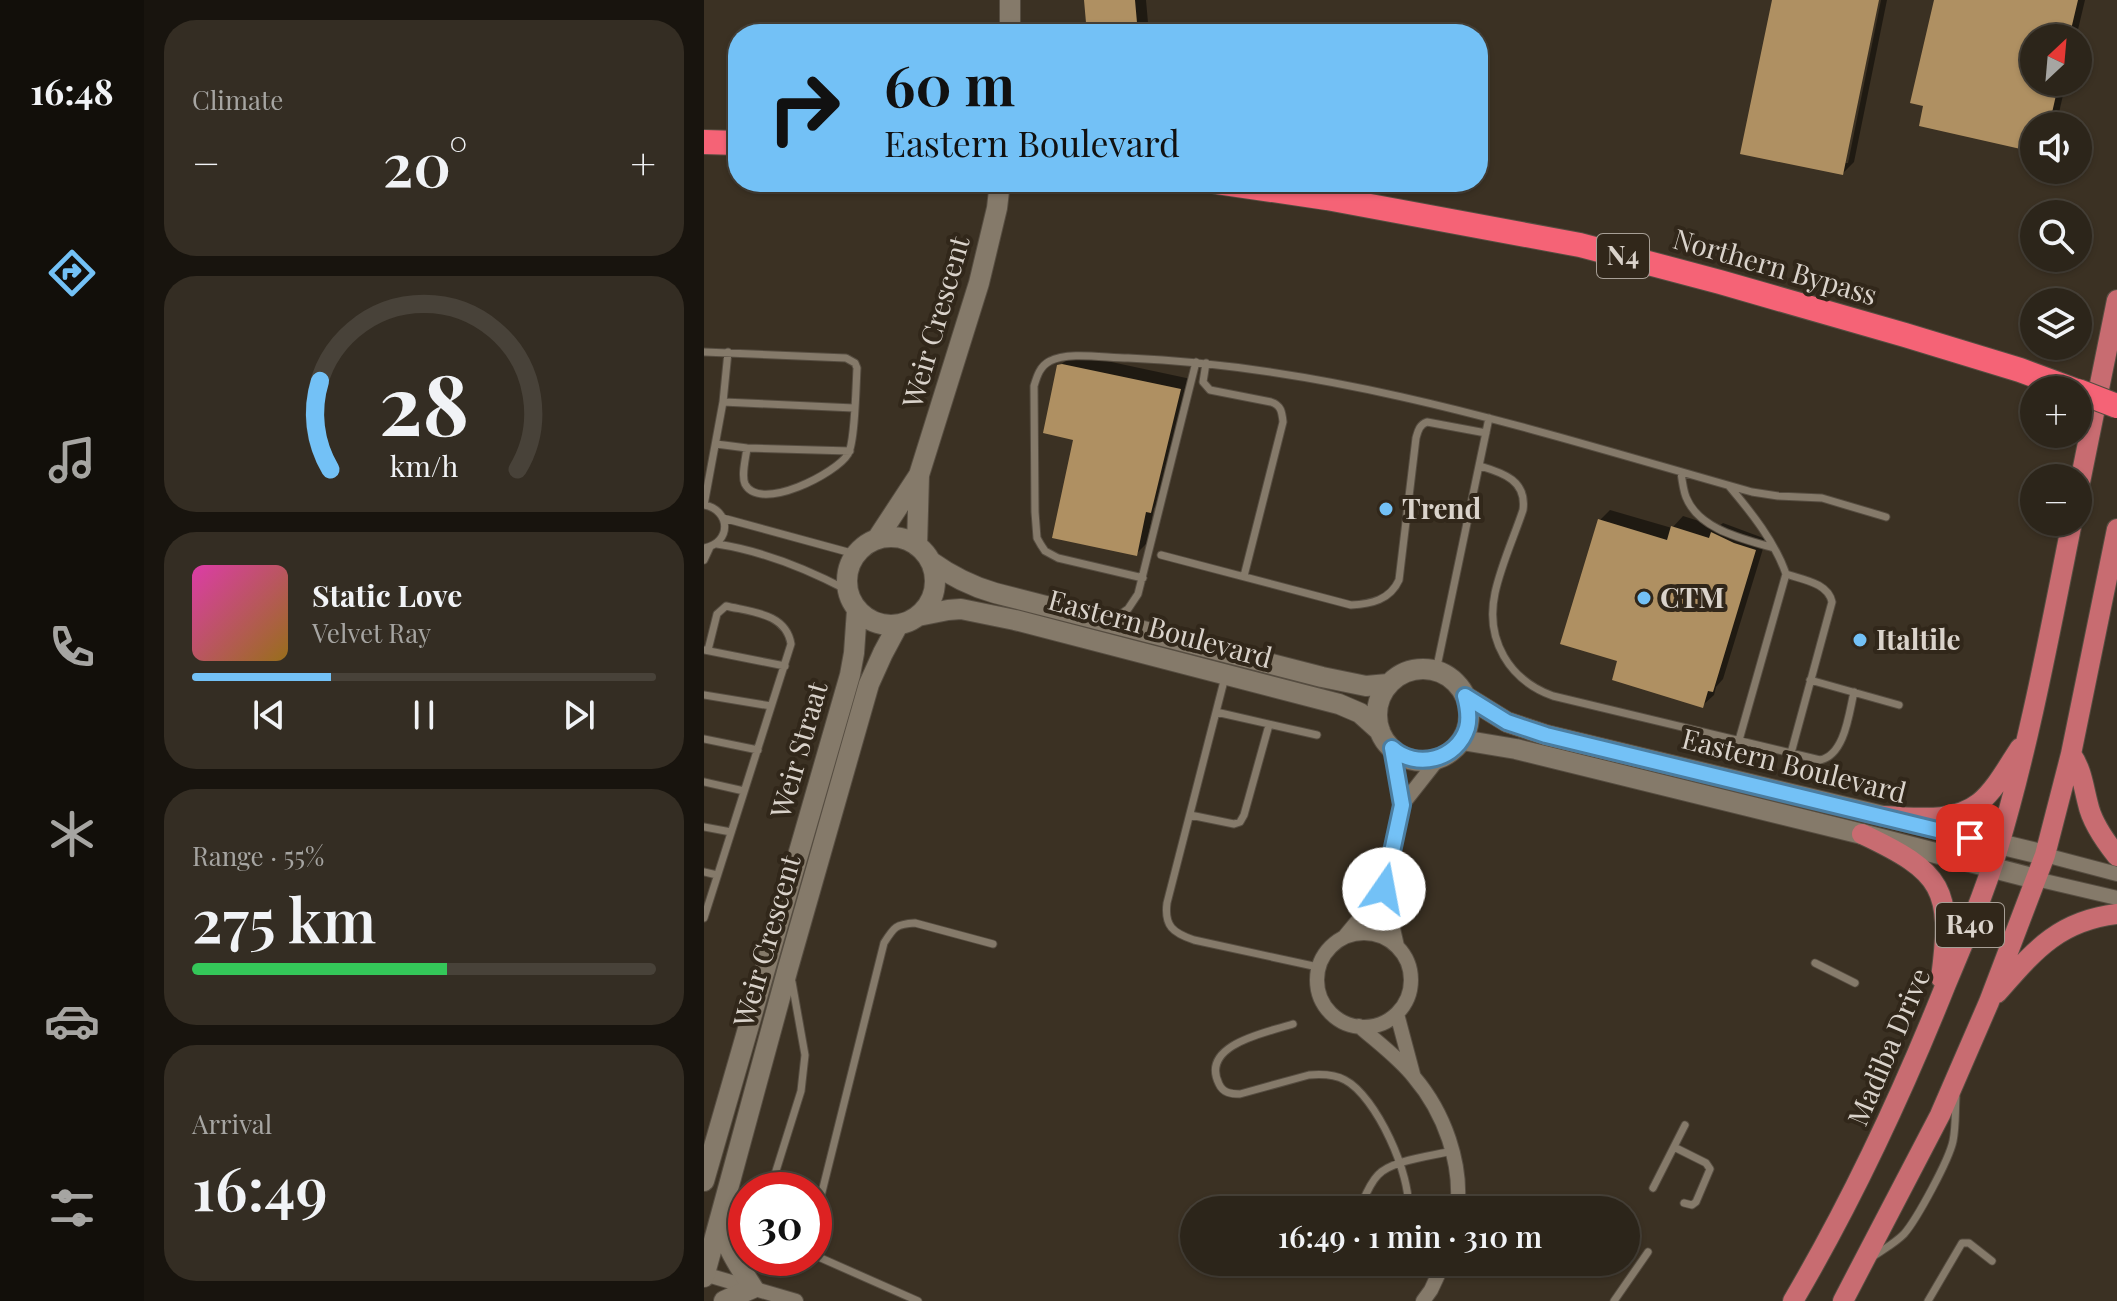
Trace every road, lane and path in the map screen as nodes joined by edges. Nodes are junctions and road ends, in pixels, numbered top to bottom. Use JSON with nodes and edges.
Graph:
{"nodes":[{"id":1,"x":1010,"y":0,"type":"edge"},
{"id":2,"x":1010,"y":24,"type":"edge"},
{"id":3,"x":704,"y":142,"type":"edge"},
{"id":4,"x":728,"y":143,"type":"edge"},
{"id":5,"x":999,"y":192,"type":"edge"},
{"id":6,"x":1286,"y":192,"type":"edge"},
{"id":7,"x":2117,"y":300,"type":"edge"},
{"id":8,"x":704,"y":352,"type":"edge"},
{"id":9,"x":728,"y":352,"type":"junction"},
{"id":10,"x":1196,"y":362,"type":"junction"},
{"id":11,"x":1206,"y":363,"type":"junction"},
{"id":12,"x":2036,"y":376,"type":"edge"},
{"id":13,"x":2092,"y":397,"type":"edge"},
{"id":14,"x":723,"y":402,"type":"junction"},
{"id":15,"x":2117,"y":406,"type":"edge"},
{"id":16,"x":854,"y":408,"type":"junction"},
{"id":17,"x":1489,"y":418,"type":"junction"},
{"id":18,"x":1486,"y":433,"type":"junction"},
{"id":19,"x":716,"y":444,"type":"junction"},
{"id":20,"x":747,"y":448,"type":"junction"},
{"id":21,"x":850,"y":451,"type":"junction"},
{"id":22,"x":2084,"y":464,"type":"edge"},
{"id":23,"x":1480,"y":466,"type":"junction"},
{"id":24,"x":1681,"y":472,"type":"junction"},
{"id":25,"x":919,"y":475,"type":"junction"},
{"id":26,"x":1728,"y":485,"type":"junction"},
{"id":27,"x":704,"y":505,"type":"edge"},
{"id":28,"x":1886,"y":517,"type":"dead end"},
{"id":29,"x":723,"y":518,"type":"junction"},
{"id":30,"x":2117,"y":529,"type":"edge"},
{"id":31,"x":2069,"y":536,"type":"edge"},
{"id":32,"x":877,"y":539,"type":"junction"},
{"id":33,"x":710,"y":546,"type":"edge"},
{"id":34,"x":1774,"y":548,"type":"junction"},
{"id":35,"x":924,"y":553,"type":"junction"},
{"id":36,"x":855,"y":554,"type":"junction"},
{"id":37,"x":1161,"y":555,"type":"dead end"},
{"id":38,"x":704,"y":560,"type":"edge"},
{"id":39,"x":1786,"y":574,"type":"junction"},
{"id":40,"x":1244,"y":576,"type":"junction"},
{"id":41,"x":1143,"y":578,"type":"junction"},
{"id":42,"x":847,"y":590,"type":"junction"},
{"id":43,"x":857,"y":610,"type":"junction"},
{"id":44,"x":918,"y":616,"type":"junction"},
{"id":45,"x":1107,"y":622,"type":"junction"},
{"id":46,"x":898,"y":625,"type":"junction"},
{"id":47,"x":706,"y":650,"type":"edge"},
{"id":48,"x":785,"y":666,"type":"junction"},
{"id":49,"x":1436,"y":671,"type":"junction"},
{"id":50,"x":1226,"y":675,"type":"junction"},
{"id":51,"x":1810,"y":680,"type":"junction"},
{"id":52,"x":1388,"y":684,"type":"junction"},
{"id":53,"x":1854,"y":692,"type":"junction"},
{"id":54,"x":704,"y":695,"type":"edge"},
{"id":55,"x":1465,"y":696,"type":"junction"},
{"id":56,"x":1899,"y":705,"type":"dead end"},
{"id":57,"x":771,"y":706,"type":"junction"},
{"id":58,"x":1216,"y":712,"type":"junction"},
{"id":59,"x":1269,"y":725,"type":"junction"},
{"id":60,"x":1380,"y":731,"type":"junction"},
{"id":61,"x":1317,"y":735,"type":"dead end"},
{"id":62,"x":2029,"y":735,"type":"junction"},
{"id":63,"x":704,"y":739,"type":"edge"},
{"id":64,"x":1462,"y":740,"type":"junction"},
{"id":65,"x":1739,"y":740,"type":"junction"},
{"id":66,"x":1392,"y":748,"type":"junction"},
{"id":67,"x":758,"y":750,"type":"junction"},
{"id":68,"x":1791,"y":753,"type":"junction"},
{"id":69,"x":2071,"y":754,"type":"junction"},
{"id":70,"x":1439,"y":758,"type":"junction"},
{"id":71,"x":704,"y":782,"type":"edge"},
{"id":72,"x":744,"y":791,"type":"junction"},
{"id":73,"x":1402,"y":805,"type":"junction"},
{"id":74,"x":1190,"y":815,"type":"junction"},
{"id":75,"x":1882,"y":816,"type":"junction"},
{"id":76,"x":704,"y":827,"type":"edge"},
{"id":77,"x":731,"y":832,"type":"junction"},
{"id":78,"x":1862,"y":834,"type":"junction"},
{"id":79,"x":1999,"y":845,"type":"junction"},
{"id":80,"x":2045,"y":855,"type":"junction"},
{"id":81,"x":2117,"y":856,"type":"edge"},
{"id":82,"x":1992,"y":868,"type":"junction"},
{"id":83,"x":704,"y":872,"type":"edge"},
{"id":84,"x":2117,"y":874,"type":"edge"},
{"id":85,"x":717,"y":875,"type":"junction"},
{"id":86,"x":2036,"y":879,"type":"junction"},
{"id":87,"x":1384,"y":889,"type":"junction"},
{"id":88,"x":2117,"y":898,"type":"edge"},
{"id":89,"x":2117,"y":914,"type":"edge"},
{"id":90,"x":704,"y":917,"type":"edge"},
{"id":91,"x":1345,"y":936,"type":"junction"},
{"id":92,"x":993,"y":944,"type":"dead end"},
{"id":93,"x":1397,"y":946,"type":"junction"},
{"id":94,"x":1815,"y":963,"type":"dead end"},
{"id":95,"x":1318,"y":967,"type":"junction"},
{"id":96,"x":788,"y":968,"type":"junction"},
{"id":97,"x":1855,"y":983,"type":"dead end"},
{"id":98,"x":1989,"y":1002,"type":"junction"},
{"id":99,"x":1936,"y":1010,"type":"junction"},
{"id":100,"x":1397,"y":1014,"type":"junction"},
{"id":101,"x":1293,"y":1024,"type":"dead end"},
{"id":102,"x":1359,"y":1026,"type":"junction"},
{"id":103,"x":1413,"y":1075,"type":"junction"},
{"id":104,"x":1685,"y":1125,"type":"dead end"},
{"id":105,"x":1674,"y":1147,"type":"junction"},
{"id":106,"x":1452,"y":1151,"type":"junction"},
{"id":107,"x":1401,"y":1163,"type":"junction"},
{"id":108,"x":776,"y":1172,"type":"edge"},
{"id":109,"x":827,"y":1172,"type":"edge"},
{"id":110,"x":704,"y":1181,"type":"edge"},
{"id":111,"x":1653,"y":1188,"type":"dead end"},
{"id":112,"x":1367,"y":1196,"type":"edge"},
{"id":113,"x":1408,"y":1196,"type":"edge"},
{"id":114,"x":1458,"y":1196,"type":"edge"},
{"id":115,"x":1684,"y":1203,"type":"dead end"},
{"id":116,"x":720,"y":1220,"type":"junction"},
{"id":117,"x":1648,"y":1252,"type":"dead end"},
{"id":118,"x":1992,"y":1261,"type":"dead end"},
{"id":119,"x":832,"y":1263,"type":"edge"},
{"id":120,"x":704,"y":1275,"type":"edge"},
{"id":121,"x":1438,"y":1276,"type":"edge"},
{"id":122,"x":753,"y":1288,"type":"junction"},
{"id":123,"x":724,"y":1301,"type":"edge"},
{"id":124,"x":796,"y":1301,"type":"edge"},
{"id":125,"x":918,"y":1301,"type":"edge"},
{"id":126,"x":1424,"y":1301,"type":"edge"},
{"id":127,"x":1614,"y":1301,"type":"edge"},
{"id":128,"x":1793,"y":1301,"type":"edge"},
{"id":129,"x":1843,"y":1301,"type":"edge"},
{"id":130,"x":1928,"y":1301,"type":"edge"}],
"edges":[{"from":1,"to":2,"type":"street"},
{"from":3,"to":4,"type":"highway"},
{"from":5,"to":25,"type":"street","name":"Weir Crescent"},
{"from":6,"to":12,"type":"highway","name":"Northern Bypass","number":"N4"},
{"from":7,"to":22,"type":"main road"},
{"from":8,"to":9,"type":"lane"},
{"from":9,"to":14,"type":"lane"},
{"from":9,"to":16,"type":"lane"},
{"from":10,"to":11,"type":"lane"},
{"from":10,"to":41,"type":"lane"},
{"from":10,"to":41,"type":"lane"},
{"from":11,"to":17,"type":"lane"},
{"from":11,"to":40,"type":"lane"},
{"from":13,"to":15,"type":"highway","name":"Northern Bypass","number":"N4","bridge":true},
{"from":14,"to":16,"type":"lane"},
{"from":14,"to":19,"type":"lane"},
{"from":16,"to":21,"type":"lane"},
{"from":17,"to":18,"type":"lane"},
{"from":17,"to":24,"type":"lane"},
{"from":18,"to":23,"type":"lane"},
{"from":18,"to":40,"type":"lane"},
{"from":19,"to":20,"type":"lane"},
{"from":19,"to":27,"type":"lane"},
{"from":20,"to":21,"type":"lane"},
{"from":20,"to":21,"type":"lane"},
{"from":23,"to":49,"type":"lane"},
{"from":23,"to":65,"type":"lane"},
{"from":24,"to":26,"type":"lane"},
{"from":24,"to":34,"type":"lane"},
{"from":25,"to":32,"type":"street"},
{"from":25,"to":35,"type":"street"},
{"from":26,"to":28,"type":"lane"},
{"from":26,"to":34,"type":"lane"},
{"from":27,"to":29,"type":"lane"},
{"from":29,"to":33,"type":"lane"},
{"from":29,"to":36,"type":"lane"},
{"from":30,"to":69,"type":"main road","number":"R40"},
{"from":31,"to":62,"type":"main road","name":"Madiba Drive","number":"R40"},
{"from":32,"to":35,"type":"street"},
{"from":32,"to":36,"type":"street"},
{"from":33,"to":38,"type":"lane"},
{"from":33,"to":42,"type":"lane"},
{"from":34,"to":39,"type":"lane"},
{"from":35,"to":44,"type":"street"},
{"from":35,"to":45,"type":"street","name":"Eastern Boulevard"},
{"from":36,"to":42,"type":"street"},
{"from":37,"to":40,"type":"lane"},
{"from":39,"to":51,"type":"lane"},
{"from":39,"to":65,"type":"lane"},
{"from":41,"to":45,"type":"lane"},
{"from":42,"to":43,"type":"street"},
{"from":43,"to":46,"type":"street"},
{"from":43,"to":110,"type":"street","name":"Weir Straat"},
{"from":44,"to":46,"type":"street"},
{"from":44,"to":50,"type":"street","name":"Eastern Boulevard"},
{"from":45,"to":52,"type":"street","name":"Eastern Boulevard"},
{"from":46,"to":96,"type":"street","name":"Weir Crescent"},
{"from":47,"to":48,"type":"lane"},
{"from":47,"to":48,"type":"lane"},
{"from":48,"to":57,"type":"lane"},
{"from":49,"to":52,"type":"street","name":"Eastern Boulevard"},
{"from":49,"to":55,"type":"street","name":"Eastern Boulevard"},
{"from":50,"to":58,"type":"lane"},
{"from":50,"to":60,"type":"street","name":"Eastern Boulevard"},
{"from":51,"to":53,"type":"lane"},
{"from":51,"to":68,"type":"lane"},
{"from":52,"to":60,"type":"street"},
{"from":53,"to":56,"type":"lane"},
{"from":53,"to":68,"type":"lane"},
{"from":54,"to":57,"type":"lane"},
{"from":55,"to":64,"type":"street"},
{"from":55,"to":75,"type":"street","name":"Eastern Boulevard"},
{"from":57,"to":67,"type":"lane"},
{"from":58,"to":59,"type":"lane"},
{"from":58,"to":74,"type":"lane"},
{"from":59,"to":61,"type":"lane"},
{"from":59,"to":74,"type":"lane"},
{"from":60,"to":66,"type":"street","name":"Eastern Boulevard"},
{"from":62,"to":75,"type":"main road"},
{"from":62,"to":79,"type":"main road","name":"Madiba Drive","number":"R40"},
{"from":63,"to":67,"type":"lane"},
{"from":64,"to":70,"type":"street"},
{"from":64,"to":78,"type":"street","name":"Eastern Boulevard"},
{"from":65,"to":68,"type":"lane"},
{"from":66,"to":70,"type":"street"},
{"from":66,"to":73,"type":"street"},
{"from":67,"to":72,"type":"lane"},
{"from":69,"to":80,"type":"main road","number":"R40"},
{"from":69,"to":81,"type":"main road"},
{"from":70,"to":73,"type":"street"},
{"from":71,"to":72,"type":"lane"},
{"from":72,"to":77,"type":"lane"},
{"from":73,"to":87,"type":"street"},
{"from":74,"to":95,"type":"lane"},
{"from":75,"to":79,"type":"street","name":"Eastern Boulevard"},
{"from":76,"to":77,"type":"lane"},
{"from":77,"to":85,"type":"lane"},
{"from":78,"to":82,"type":"street","name":"Eastern Boulevard"},
{"from":78,"to":99,"type":"main road"},
{"from":79,"to":80,"type":"street","name":"Eastern Boulevard"},
{"from":79,"to":82,"type":"main road","name":"Madiba Drive","number":"R40"},
{"from":80,"to":84,"type":"street","name":"Eastern Boulevard"},
{"from":80,"to":86,"type":"main road","number":"R40"},
{"from":82,"to":86,"type":"street","name":"Eastern Boulevard"},
{"from":82,"to":99,"type":"main road","name":"Madiba Drive","number":"R40"},
{"from":83,"to":85,"type":"lane"},
{"from":85,"to":90,"type":"lane"},
{"from":86,"to":88,"type":"street","name":"Eastern Boulevard"},
{"from":86,"to":98,"type":"main road","number":"R40"},
{"from":87,"to":91,"type":"street"},
{"from":87,"to":93,"type":"street"},
{"from":89,"to":98,"type":"main road"},
{"from":91,"to":93,"type":"street"},
{"from":91,"to":95,"type":"street"},
{"from":92,"to":109,"type":"lane"},
{"from":93,"to":100,"type":"street"},
{"from":94,"to":97,"type":"lane"},
{"from":95,"to":102,"type":"street"},
{"from":96,"to":108,"type":"lane"},
{"from":96,"to":116,"type":"street","name":"Weir Crescent"},
{"from":98,"to":129,"type":"main road","number":"R40"},
{"from":99,"to":128,"type":"main road","name":"Madiba Drive","number":"R40"},
{"from":100,"to":102,"type":"street"},
{"from":100,"to":103,"type":"street"},
{"from":101,"to":107,"type":"lane"},
{"from":102,"to":103,"type":"street"},
{"from":103,"to":106,"type":"street"},
{"from":104,"to":105,"type":"lane"},
{"from":105,"to":111,"type":"lane"},
{"from":105,"to":115,"type":"lane"},
{"from":106,"to":107,"type":"lane"},
{"from":106,"to":114,"type":"street"},
{"from":107,"to":112,"type":"lane"},
{"from":107,"to":113,"type":"lane"},
{"from":116,"to":120,"type":"street","name":"Weir Crescent"},
{"from":116,"to":122,"type":"street"},
{"from":117,"to":127,"type":"lane"},
{"from":118,"to":130,"type":"lane"},
{"from":119,"to":125,"type":"lane"},
{"from":120,"to":122,"type":"street"},
{"from":121,"to":126,"type":"street"},
{"from":122,"to":123,"type":"street"},
{"from":122,"to":124,"type":"street"}]}
